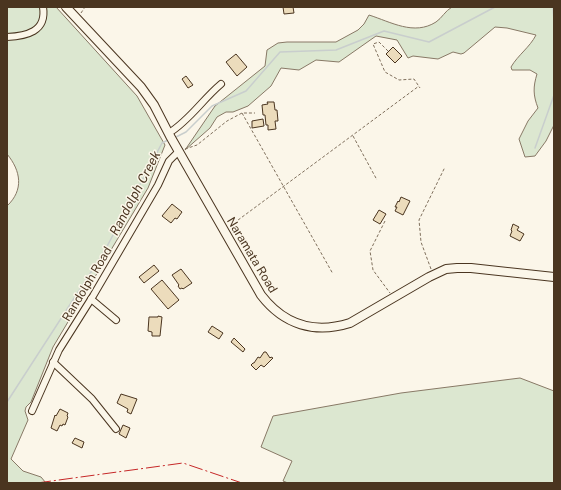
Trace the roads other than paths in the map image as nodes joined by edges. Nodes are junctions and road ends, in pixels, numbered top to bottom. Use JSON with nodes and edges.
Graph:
{"nodes":[{"id":1,"x":43,"y":7,"type":"edge"},
{"id":2,"x":66,"y":7,"type":"edge"},
{"id":3,"x":7,"y":37,"type":"edge"},
{"id":4,"x":221,"y":84,"type":"dead end"},
{"id":5,"x":169,"y":133,"type":"junction"},
{"id":6,"x":179,"y":151,"type":"junction"},
{"id":7,"x":554,"y":277,"type":"edge"},
{"id":8,"x":91,"y":299,"type":"junction"},
{"id":9,"x":116,"y":320,"type":"dead end"},
{"id":10,"x":54,"y":362,"type":"junction"},
{"id":11,"x":32,"y":410,"type":"dead end"},
{"id":12,"x":116,"y":429,"type":"dead end"}],
"edges":[{"from":1,"to":3,"type":"street"},
{"from":2,"to":5,"type":"main road","name":"Naramata Road"},
{"from":4,"to":5,"type":"street"},
{"from":5,"to":6,"type":"main road","name":"Naramata Road"},
{"from":6,"to":7,"type":"main road","name":"Naramata Road"},
{"from":6,"to":8,"type":"street","name":"Randolph Road"},
{"from":8,"to":9,"type":"street"},
{"from":8,"to":10,"type":"street","name":"Randolph Road"},
{"from":10,"to":11,"type":"street","name":"Randolph Road"},
{"from":10,"to":12,"type":"street"}]}
